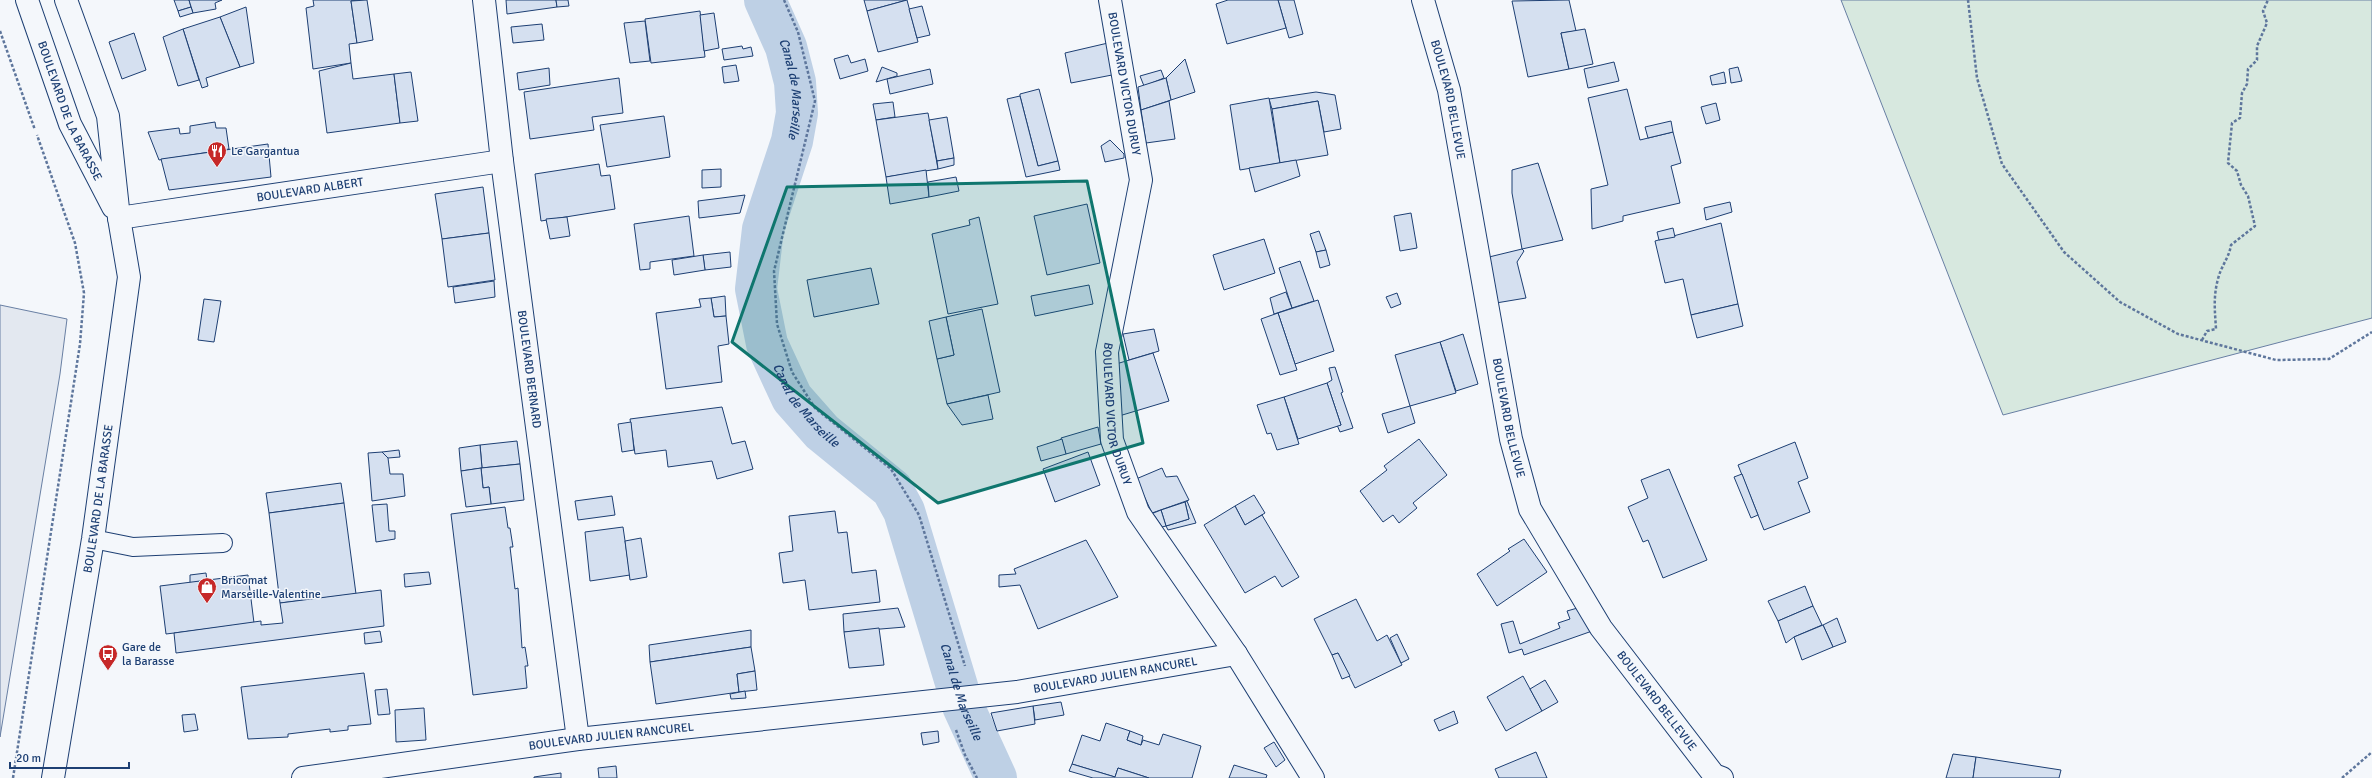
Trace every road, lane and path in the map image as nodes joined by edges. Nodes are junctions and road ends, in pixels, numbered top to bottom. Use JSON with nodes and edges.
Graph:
{"nodes":[{"id":1,"x":27,"y":0,"type":"edge"},
{"id":2,"x":66,"y":0,"type":"edge"},
{"id":3,"x":484,"y":0,"type":"edge"},
{"id":4,"x":784,"y":0,"type":"edge"},
{"id":5,"x":1110,"y":0,"type":"edge"},
{"id":6,"x":1424,"y":0,"type":"edge"},
{"id":7,"x":1968,"y":0,"type":"edge"},
{"id":8,"x":2268,"y":0,"type":"edge"},
{"id":9,"x":0,"y":31,"type":"edge"},
{"id":10,"x":502,"y":161,"type":"junction"},
{"id":11,"x":119,"y":218,"type":"junction"},
{"id":12,"x":2372,"y":332,"type":"edge"},
{"id":13,"x":2202,"y":340,"type":"junction"},
{"id":14,"x":93,"y":539,"type":"junction"},
{"id":15,"x":223,"y":543,"type":"dead end"},
{"id":16,"x":1236,"y":654,"type":"junction"},
{"id":17,"x":974,"y":698,"type":"junction"},
{"id":18,"x":946,"y":701,"type":"junction"},
{"id":19,"x":578,"y":739,"type":"junction"},
{"id":20,"x":2372,"y":752,"type":"edge"},
{"id":21,"x":13,"y":778,"type":"edge"},
{"id":22,"x":53,"y":778,"type":"edge"},
{"id":23,"x":303,"y":778,"type":"edge"},
{"id":24,"x":977,"y":778,"type":"edge"},
{"id":25,"x":1313,"y":778,"type":"edge"},
{"id":26,"x":1722,"y":778,"type":"edge"},
{"id":27,"x":2342,"y":778,"type":"edge"}],
"edges":[{"from":1,"to":11,"type":"street","name":"BOULEVARD DE LA BARASSE"},
{"from":2,"to":11,"type":"street","name":"BOULEVARD DE LA BARASSE"},
{"from":3,"to":10,"type":"street","name":"BOULEVARD BERNARD"},
{"from":4,"to":17,"type":"path"},
{"from":5,"to":16,"type":"street","name":"BOULEVARD VICTOR DURUY"},
{"from":6,"to":26,"type":"street","name":"BOULEVARD BELLEVUE"},
{"from":7,"to":13,"type":"path"},
{"from":8,"to":13,"type":"path"},
{"from":9,"to":21,"type":"path"},
{"from":10,"to":11,"type":"street","name":"BOULEVARD ALBERT"},
{"from":10,"to":19,"type":"street","name":"BOULEVARD BERNARD"},
{"from":11,"to":14,"type":"street","name":"BOULEVARD DE LA BARASSE"},
{"from":12,"to":13,"type":"path"},
{"from":14,"to":15,"type":"lane"},
{"from":14,"to":22,"type":"street","name":"BOULEVARD DE LA BARASSE"},
{"from":16,"to":17,"type":"street","name":"BOULEVARD JULIEN RANCUREL"},
{"from":16,"to":25,"type":"street","name":"BOULEVARD VICTOR DURUY"},
{"from":17,"to":18,"type":"street","name":"BOULEVARD JULIEN RANCUREL"},
{"from":18,"to":19,"type":"street","name":"BOULEVARD JULIEN RANCUREL"},
{"from":18,"to":24,"type":"path"},
{"from":19,"to":23,"type":"street","name":"BOULEVARD JULIEN RANCUREL"},
{"from":20,"to":27,"type":"path"}]}
